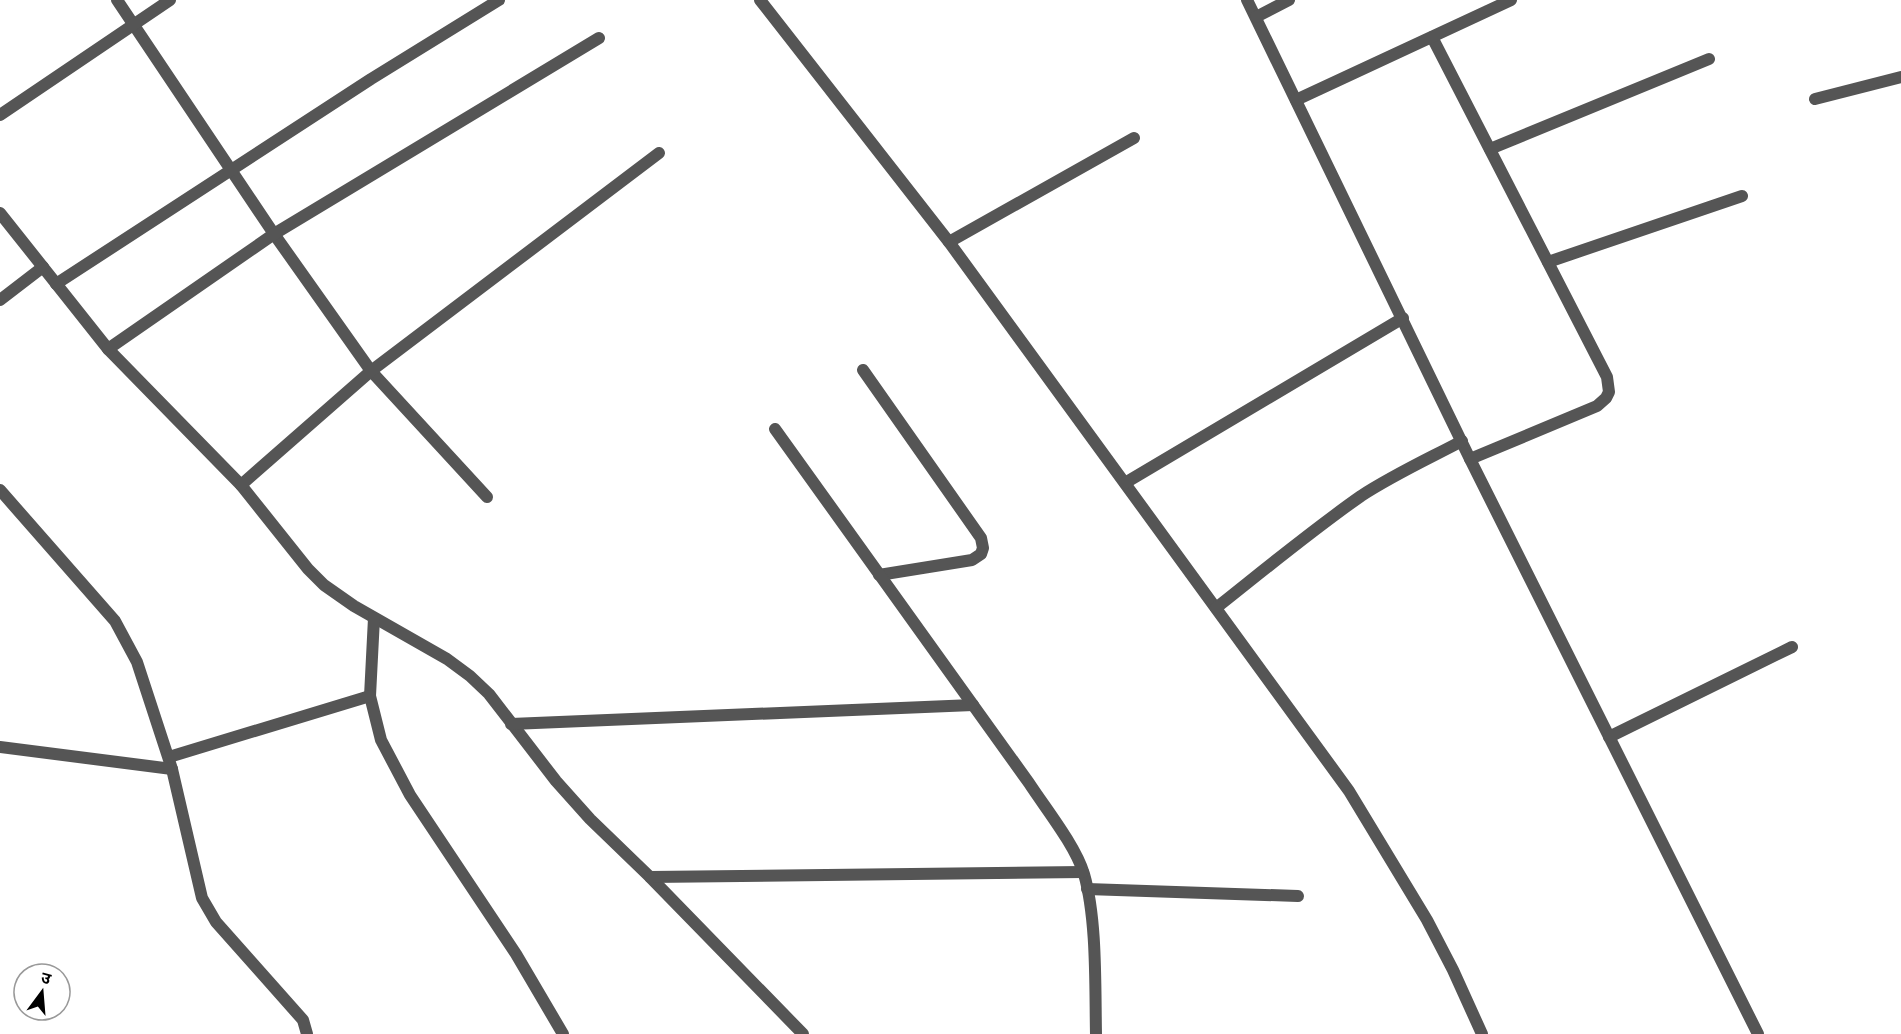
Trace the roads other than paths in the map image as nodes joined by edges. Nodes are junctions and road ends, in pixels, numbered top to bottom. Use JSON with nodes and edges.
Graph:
{"nodes":[{"id":1,"x":117,"y":0,"type":"edge"},
{"id":2,"x":170,"y":0,"type":"edge"},
{"id":3,"x":499,"y":0,"type":"edge"},
{"id":4,"x":760,"y":0,"type":"edge"},
{"id":5,"x":1247,"y":0,"type":"edge"},
{"id":6,"x":1289,"y":0,"type":"edge"},
{"id":7,"x":1511,"y":0,"type":"edge"},
{"id":8,"x":1256,"y":17,"type":"junction"},
{"id":9,"x":132,"y":25,"type":"junction"},
{"id":10,"x":1432,"y":37,"type":"junction"},
{"id":11,"x":599,"y":38,"type":"dead end"},
{"id":12,"x":1709,"y":59,"type":"dead end"},
{"id":13,"x":1901,"y":77,"type":"edge"},
{"id":14,"x":1815,"y":99,"type":"dead end"},
{"id":15,"x":1296,"y":100,"type":"junction"},
{"id":16,"x":0,"y":115,"type":"edge"},
{"id":17,"x":1134,"y":138,"type":"dead end"},
{"id":18,"x":1490,"y":149,"type":"junction"},
{"id":19,"x":659,"y":153,"type":"dead end"},
{"id":20,"x":232,"y":170,"type":"junction"},
{"id":21,"x":1742,"y":196,"type":"dead end"},
{"id":22,"x":0,"y":213,"type":"edge"},
{"id":23,"x":274,"y":234,"type":"junction"},
{"id":24,"x":949,"y":242,"type":"junction"},
{"id":25,"x":1548,"y":262,"type":"junction"},
{"id":26,"x":43,"y":267,"type":"junction"},
{"id":27,"x":56,"y":284,"type":"junction"},
{"id":28,"x":0,"y":300,"type":"edge"},
{"id":29,"x":1403,"y":318,"type":"junction"},
{"id":30,"x":108,"y":349,"type":"junction"},
{"id":31,"x":863,"y":370,"type":"dead end"},
{"id":32,"x":371,"y":371,"type":"junction"},
{"id":33,"x":775,"y":429,"type":"dead end"},
{"id":34,"x":1462,"y":441,"type":"junction"},
{"id":35,"x":1470,"y":459,"type":"junction"},
{"id":36,"x":1125,"y":483,"type":"junction"},
{"id":37,"x":241,"y":485,"type":"junction"},
{"id":38,"x":0,"y":490,"type":"edge"},
{"id":39,"x":487,"y":497,"type":"dead end"},
{"id":40,"x":879,"y":575,"type":"junction"},
{"id":41,"x":1216,"y":608,"type":"junction"},
{"id":42,"x":374,"y":618,"type":"junction"},
{"id":43,"x":1792,"y":647,"type":"dead end"},
{"id":44,"x":369,"y":696,"type":"junction"},
{"id":45,"x":973,"y":705,"type":"junction"},
{"id":46,"x":511,"y":724,"type":"junction"},
{"id":47,"x":1609,"y":737,"type":"junction"},
{"id":48,"x":0,"y":747,"type":"edge"},
{"id":49,"x":170,"y":763,"type":"junction"},
{"id":50,"x":1083,"y":872,"type":"junction"},
{"id":51,"x":650,"y":877,"type":"junction"},
{"id":52,"x":1087,"y":889,"type":"junction"},
{"id":53,"x":1298,"y":896,"type":"dead end"},
{"id":54,"x":307,"y":1034,"type":"edge"},
{"id":55,"x":563,"y":1034,"type":"edge"},
{"id":56,"x":803,"y":1034,"type":"edge"},
{"id":57,"x":1096,"y":1034,"type":"edge"},
{"id":58,"x":1482,"y":1034,"type":"edge"},
{"id":59,"x":1758,"y":1034,"type":"edge"}],
"edges":[{"from":1,"to":9,"type":"street"},
{"from":2,"to":9,"type":"street"},
{"from":3,"to":20,"type":"street"},
{"from":4,"to":24,"type":"street"},
{"from":5,"to":8,"type":"street"},
{"from":6,"to":8,"type":"street"},
{"from":7,"to":10,"type":"street"},
{"from":8,"to":15,"type":"street"},
{"from":9,"to":16,"type":"street"},
{"from":9,"to":20,"type":"street"},
{"from":10,"to":15,"type":"street"},
{"from":10,"to":18,"type":"street"},
{"from":11,"to":23,"type":"street"},
{"from":12,"to":18,"type":"street"},
{"from":13,"to":14,"type":"street"},
{"from":15,"to":29,"type":"street"},
{"from":17,"to":24,"type":"street"},
{"from":18,"to":25,"type":"street"},
{"from":19,"to":32,"type":"street"},
{"from":20,"to":23,"type":"street"},
{"from":20,"to":27,"type":"street"},
{"from":21,"to":25,"type":"street"},
{"from":22,"to":26,"type":"street"},
{"from":23,"to":30,"type":"street"},
{"from":23,"to":32,"type":"street"},
{"from":24,"to":36,"type":"street"},
{"from":25,"to":35,"type":"street"},
{"from":26,"to":27,"type":"street"},
{"from":26,"to":28,"type":"street"},
{"from":27,"to":30,"type":"street"},
{"from":29,"to":34,"type":"street"},
{"from":29,"to":36,"type":"street"},
{"from":30,"to":37,"type":"street"},
{"from":31,"to":40,"type":"street"},
{"from":32,"to":37,"type":"street"},
{"from":32,"to":39,"type":"street"},
{"from":33,"to":40,"type":"street"},
{"from":34,"to":35,"type":"street"},
{"from":34,"to":41,"type":"street"},
{"from":35,"to":47,"type":"street"},
{"from":36,"to":41,"type":"street"},
{"from":37,"to":42,"type":"street"},
{"from":38,"to":49,"type":"street"},
{"from":40,"to":45,"type":"street"},
{"from":41,"to":58,"type":"street"},
{"from":42,"to":44,"type":"street"},
{"from":42,"to":46,"type":"street"},
{"from":43,"to":47,"type":"street"},
{"from":44,"to":49,"type":"street"},
{"from":44,"to":55,"type":"street"},
{"from":45,"to":46,"type":"street"},
{"from":45,"to":50,"type":"street"},
{"from":46,"to":51,"type":"street"},
{"from":47,"to":59,"type":"street"},
{"from":48,"to":49,"type":"street"},
{"from":49,"to":54,"type":"street"},
{"from":50,"to":51,"type":"street"},
{"from":50,"to":52,"type":"street"},
{"from":51,"to":56,"type":"street"},
{"from":52,"to":53,"type":"street"},
{"from":52,"to":57,"type":"street"}]}
